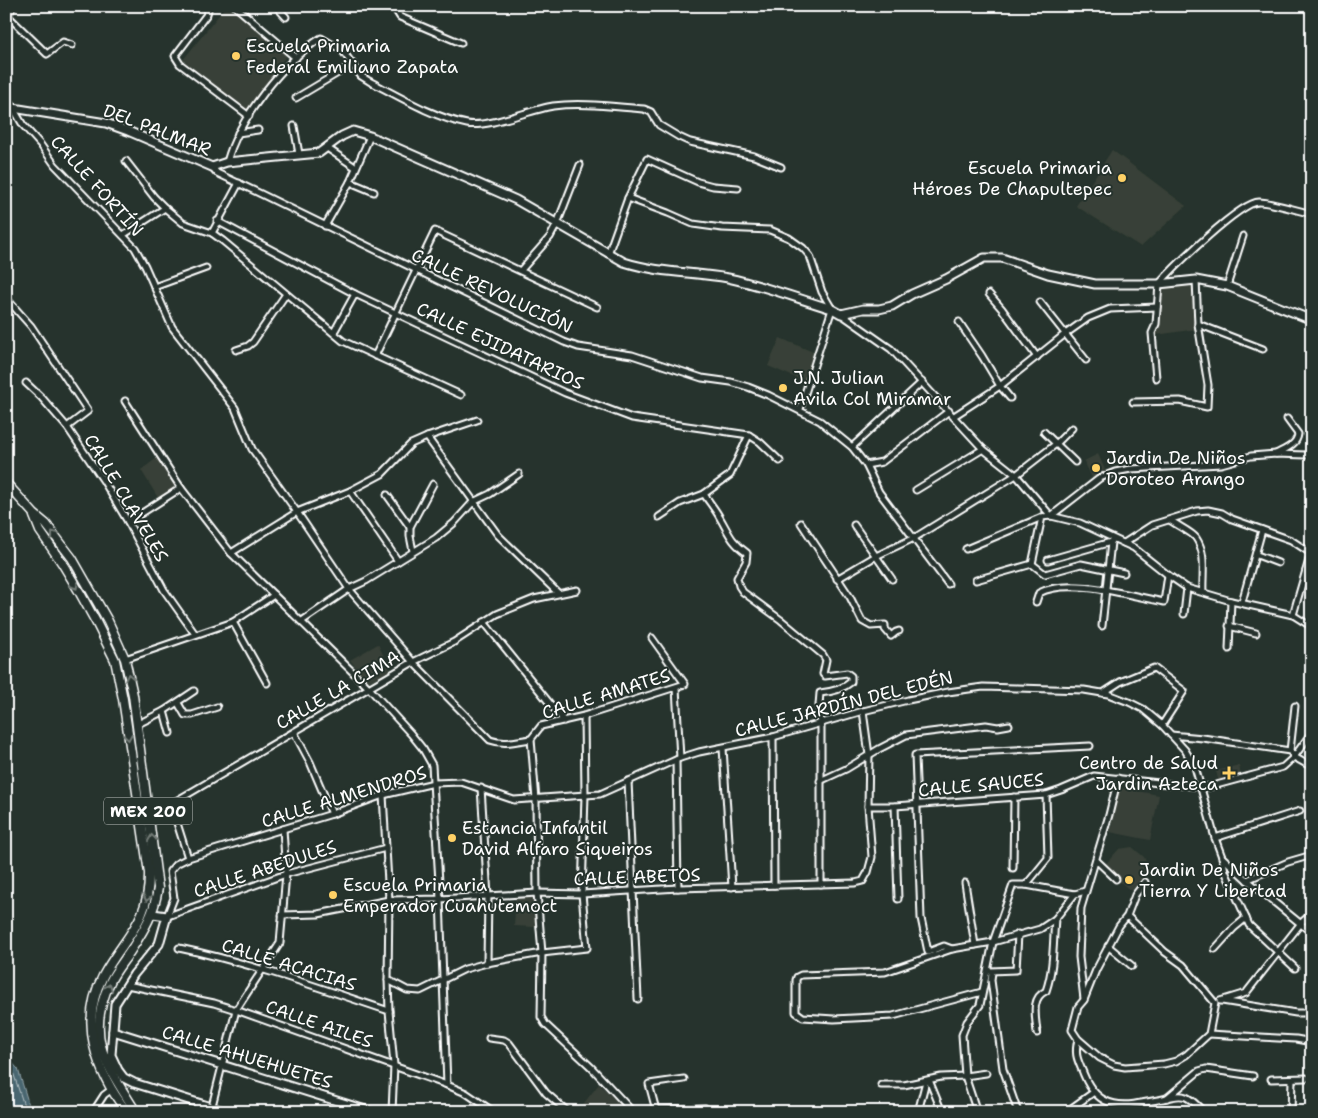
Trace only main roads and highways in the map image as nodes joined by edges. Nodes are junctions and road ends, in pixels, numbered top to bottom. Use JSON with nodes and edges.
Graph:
{"nodes":[{"id":1,"x":12,"y":6,"type":"edge"},
{"id":2,"x":7,"y":15,"type":"edge"},
{"id":3,"x":6,"y":482,"type":"edge"},
{"id":4,"x":34,"y":514,"type":"junction"},
{"id":5,"x":127,"y":1112,"type":"edge"},
{"id":6,"x":136,"y":1112,"type":"edge"}],
"edges":[{"from":1,"to":2,"type":"main road"},
{"from":3,"to":4,"type":"main road","number":"MEX 200"},
{"from":4,"to":5,"type":"main road","number":"MEX 200","one_way":true},
{"from":6,"to":4,"type":"main road","number":"MEX 200","one_way":true}]}
